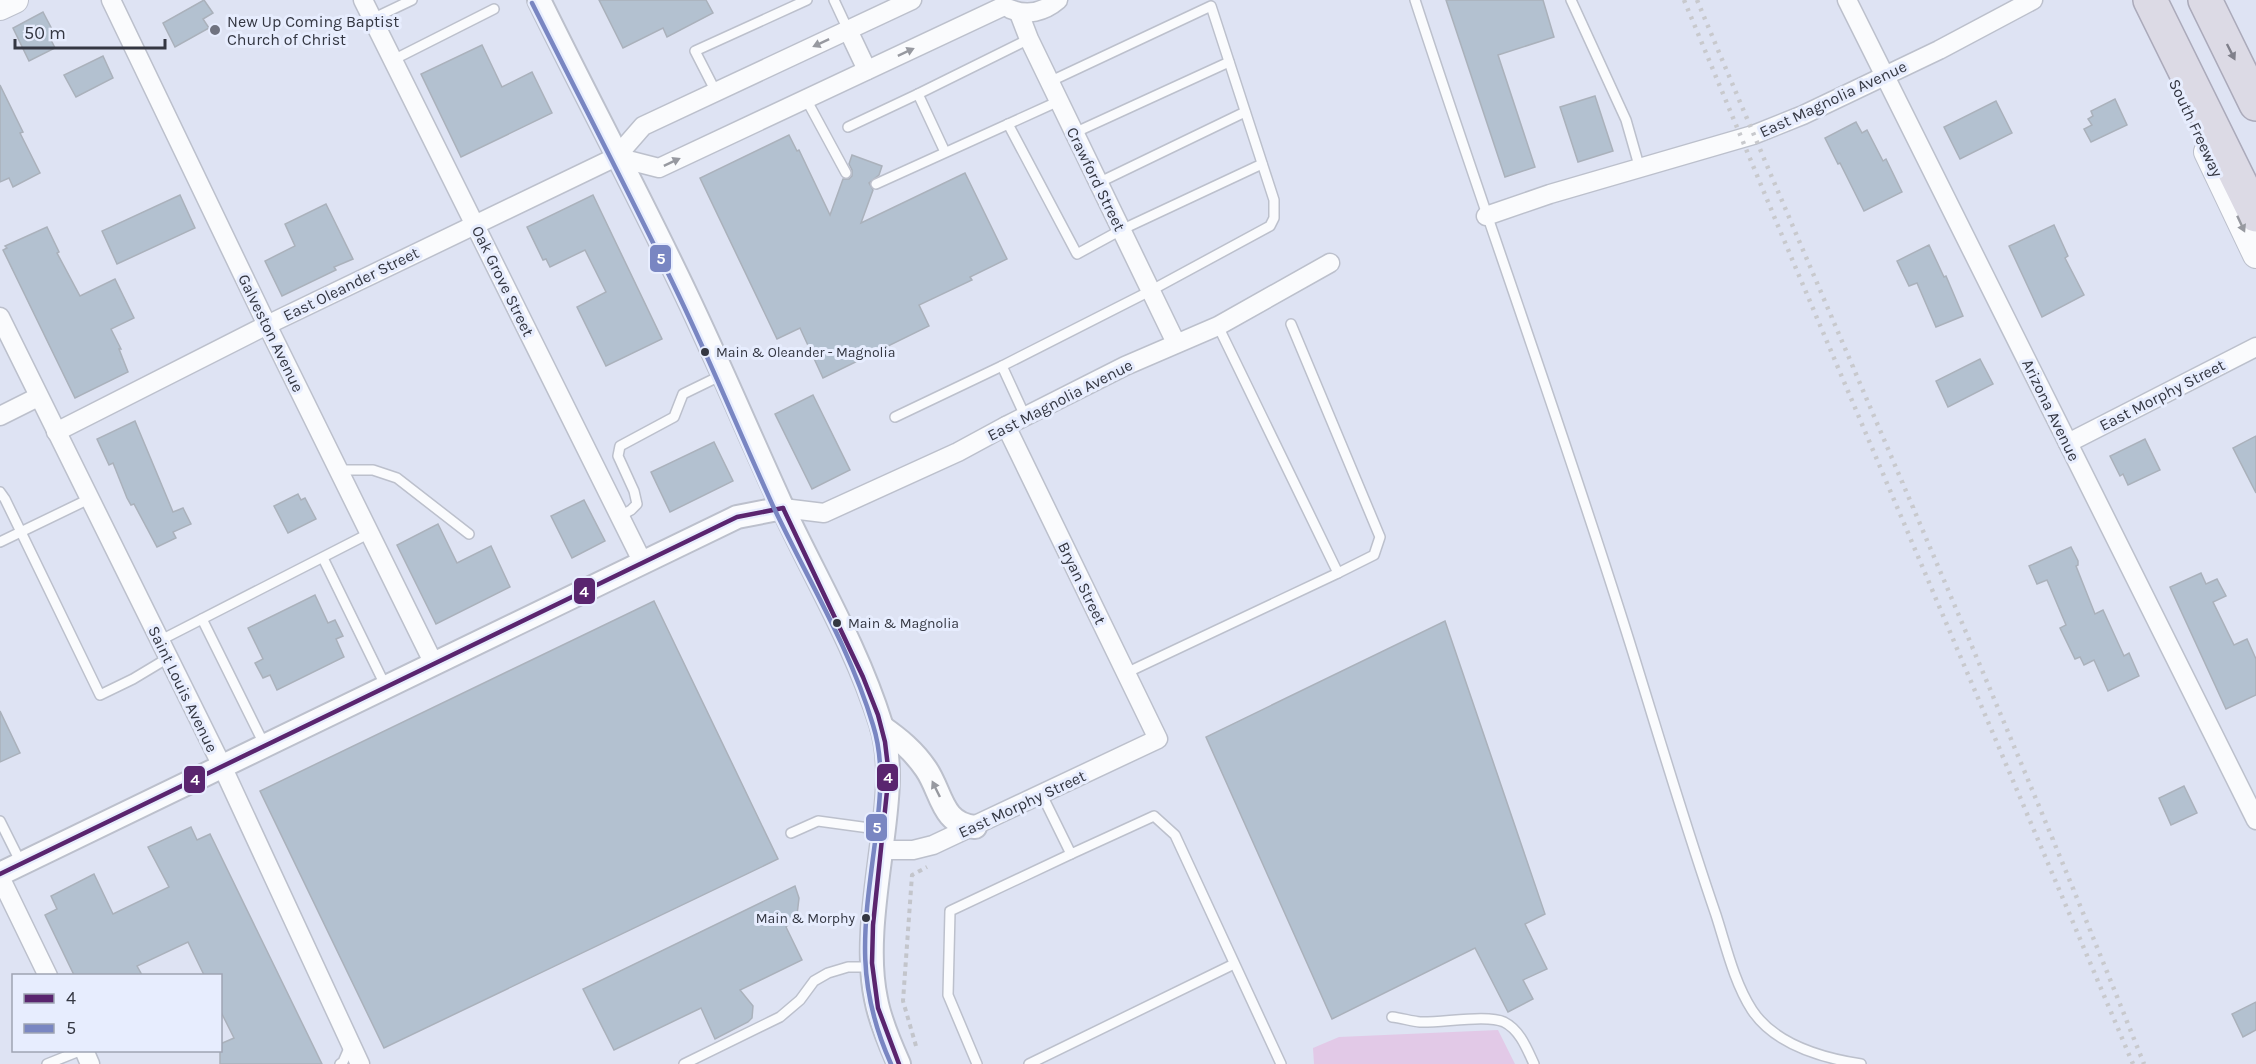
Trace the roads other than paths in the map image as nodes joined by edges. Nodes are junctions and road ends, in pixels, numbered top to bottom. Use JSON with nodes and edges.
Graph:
{"nodes":[{"id":1,"x":15,"y":0,"type":"edge"},
{"id":2,"x":111,"y":0,"type":"edge"},
{"id":3,"x":363,"y":0,"type":"edge"},
{"id":4,"x":412,"y":0,"type":"edge"},
{"id":5,"x":540,"y":0,"type":"edge"},
{"id":6,"x":807,"y":0,"type":"edge"},
{"id":7,"x":834,"y":0,"type":"edge"},
{"id":8,"x":912,"y":0,"type":"edge"},
{"id":9,"x":1058,"y":0,"type":"edge"},
{"id":10,"x":1415,"y":0,"type":"edge"},
{"id":11,"x":1571,"y":0,"type":"edge"},
{"id":12,"x":1847,"y":0,"type":"edge"},
{"id":13,"x":2033,"y":0,"type":"edge"},
{"id":14,"x":2135,"y":0,"type":"edge"},
{"id":15,"x":2150,"y":0,"type":"edge"},
{"id":16,"x":2205,"y":0,"type":"edge"},
{"id":17,"x":1008,"y":6,"type":"edge"},
{"id":18,"x":0,"y":7,"type":"edge"},
{"id":19,"x":494,"y":9,"type":"dead end"},
{"id":20,"x":372,"y":19,"type":"junction"},
{"id":21,"x":848,"y":30,"type":"junction"},
{"id":22,"x":1029,"y":39,"type":"junction"},
{"id":23,"x":393,"y":60,"type":"junction"},
{"id":24,"x":1229,"y":62,"type":"junction"},
{"id":25,"x":867,"y":70,"type":"junction"},
{"id":26,"x":1884,"y":75,"type":"junction"},
{"id":27,"x":1049,"y":82,"type":"junction"},
{"id":28,"x":716,"y":92,"type":"junction"},
{"id":29,"x":918,"y":94,"type":"junction"},
{"id":30,"x":806,"y":99,"type":"junction"},
{"id":31,"x":1059,"y":101,"type":"junction"},
{"id":32,"x":2256,"y":104,"type":"edge"},
{"id":33,"x":1245,"y":112,"type":"junction"},
{"id":34,"x":1008,"y":124,"type":"junction"},
{"id":35,"x":848,"y":127,"type":"dead end"},
{"id":36,"x":1074,"y":133,"type":"junction"},
{"id":37,"x":945,"y":152,"type":"junction"},
{"id":38,"x":616,"y":157,"type":"junction"},
{"id":39,"x":1262,"y":164,"type":"junction"},
{"id":40,"x":1640,"y":169,"type":"junction"},
{"id":41,"x":846,"y":173,"type":"dead end"},
{"id":42,"x":1098,"y":183,"type":"junction"},
{"id":43,"x":876,"y":184,"type":"dead end"},
{"id":44,"x":2256,"y":215,"type":"edge"},
{"id":45,"x":1486,"y":216,"type":"junction"},
{"id":46,"x":476,"y":225,"type":"junction"},
{"id":47,"x":1121,"y":230,"type":"junction"},
{"id":48,"x":2256,"y":255,"type":"edge"},
{"id":49,"x":1330,"y":263,"type":"dead end"},
{"id":50,"x":1150,"y":291,"type":"junction"},
{"id":51,"x":0,"y":317,"type":"edge"},
{"id":52,"x":1291,"y":324,"type":"dead end"},
{"id":53,"x":267,"y":325,"type":"junction"},
{"id":54,"x":1218,"y":326,"type":"junction"},
{"id":55,"x":1176,"y":343,"type":"junction"},
{"id":56,"x":2256,"y":346,"type":"edge"},
{"id":57,"x":1002,"y":366,"type":"junction"},
{"id":58,"x":722,"y":375,"type":"junction"},
{"id":59,"x":39,"y":397,"type":"junction"},
{"id":60,"x":0,"y":416,"type":"edge"},
{"id":61,"x":1025,"y":416,"type":"junction"},
{"id":62,"x":895,"y":417,"type":"dead end"},
{"id":63,"x":1006,"y":426,"type":"junction"},
{"id":64,"x":56,"y":432,"type":"junction"},
{"id":65,"x":2068,"y":443,"type":"junction"},
{"id":66,"x":339,"y":470,"type":"junction"},
{"id":67,"x":0,"y":492,"type":"edge"},
{"id":68,"x":89,"y":499,"type":"junction"},
{"id":69,"x":783,"y":508,"type":"junction"},
{"id":70,"x":620,"y":516,"type":"junction"},
{"id":71,"x":21,"y":532,"type":"junction"},
{"id":72,"x":370,"y":534,"type":"junction"},
{"id":73,"x":469,"y":534,"type":"dead end"},
{"id":74,"x":0,"y":542,"type":"edge"},
{"id":75,"x":323,"y":558,"type":"junction"},
{"id":76,"x":643,"y":563,"type":"junction"},
{"id":77,"x":1338,"y":573,"type":"junction"},
{"id":78,"x":202,"y":619,"type":"junction"},
{"id":79,"x":159,"y":641,"type":"junction"},
{"id":80,"x":168,"y":657,"type":"junction"},
{"id":81,"x":434,"y":664,"type":"junction"},
{"id":82,"x":1126,"y":673,"type":"junction"},
{"id":83,"x":386,"y":687,"type":"junction"},
{"id":84,"x":882,"y":727,"type":"junction"},
{"id":85,"x":1158,"y":739,"type":"joint"},
{"id":86,"x":265,"y":746,"type":"junction"},
{"id":87,"x":222,"y":766,"type":"junction"},
{"id":88,"x":1042,"y":795,"type":"junction"},
{"id":89,"x":2256,"y":820,"type":"edge"},
{"id":90,"x":0,"y":821,"type":"edge"},
{"id":91,"x":975,"y":826,"type":"junction"},
{"id":92,"x":791,"y":833,"type":"dead end"},
{"id":93,"x":882,"y":840,"type":"junction"},
{"id":94,"x":1071,"y":854,"type":"junction"},
{"id":95,"x":21,"y":863,"type":"junction"},
{"id":96,"x":0,"y":875,"type":"edge"},
{"id":97,"x":1234,"y":964,"type":"junction"},
{"id":98,"x":873,"y":967,"type":"junction"},
{"id":99,"x":48,"y":974,"type":"edge"},
{"id":100,"x":1392,"y":1017,"type":"dead end"},
{"id":101,"x":351,"y":1045,"type":"junction"},
{"id":102,"x":78,"y":1052,"type":"edge"},
{"id":103,"x":909,"y":1059,"type":"edge"},
{"id":104,"x":47,"y":1064,"type":"edge"},
{"id":105,"x":340,"y":1064,"type":"edge"},
{"id":106,"x":360,"y":1064,"type":"edge"},
{"id":107,"x":684,"y":1064,"type":"edge"},
{"id":108,"x":977,"y":1064,"type":"edge"},
{"id":109,"x":1029,"y":1064,"type":"edge"},
{"id":110,"x":1281,"y":1064,"type":"edge"},
{"id":111,"x":1534,"y":1064,"type":"edge"},
{"id":112,"x":1861,"y":1064,"type":"edge"}],
"edges":[{"from":1,"to":18,"type":"main road"},
{"from":2,"to":53,"type":"street","name":"Galveston Avenue"},
{"from":3,"to":20,"type":"street","name":"Oak Grove Street"},
{"from":4,"to":20,"type":"lane"},
{"from":5,"to":38,"type":"street"},
{"from":6,"to":28,"type":"lane"},
{"from":7,"to":21,"type":"lane"},
{"from":8,"to":21,"type":"street","name":"East Oleander Street"},
{"from":9,"to":17,"type":"street"},
{"from":10,"to":45,"type":"lane"},
{"from":11,"to":40,"type":"lane"},
{"from":12,"to":26,"type":"street","name":"Arizona Avenue"},
{"from":13,"to":26,"type":"street","name":"East Magnolia Avenue"},
{"from":14,"to":48,"type":"main road","name":"South Freeway","one_way":true},
{"from":15,"to":44,"type":"highway"},
{"from":16,"to":32,"type":"highway","one_way":true},
{"from":17,"to":22,"type":"street","name":"Crawford Street"},
{"from":25,"to":17,"type":"street","one_way":true},
{"from":19,"to":23,"type":"lane"},
{"from":20,"to":23,"type":"street","name":"Oak Grove Street"},
{"from":21,"to":25,"type":"street"},
{"from":21,"to":28,"type":"street","name":"East Oleander Street","one_way":true},
{"from":22,"to":27,"type":"street","name":"Crawford Street"},
{"from":22,"to":29,"type":"lane"},
{"from":23,"to":46,"type":"street","name":"Oak Grove Street"},
{"from":24,"to":27,"type":"lane"},
{"from":24,"to":33,"type":"lane"},
{"from":24,"to":36,"type":"lane"},
{"from":25,"to":30,"type":"street"},
{"from":26,"to":40,"type":"street","name":"East Magnolia Avenue"},
{"from":26,"to":65,"type":"street","name":"Arizona Avenue"},
{"from":27,"to":31,"type":"street","name":"Crawford Street"},
{"from":28,"to":38,"type":"street","name":"East Oleander Street"},
{"from":29,"to":35,"type":"lane"},
{"from":29,"to":37,"type":"lane"},
{"from":38,"to":30,"type":"street","one_way":true},
{"from":30,"to":41,"type":"lane"},
{"from":31,"to":34,"type":"lane"},
{"from":31,"to":36,"type":"street","name":"Crawford Street"},
{"from":33,"to":39,"type":"lane"},
{"from":33,"to":42,"type":"lane"},
{"from":34,"to":37,"type":"lane"},
{"from":34,"to":47,"type":"lane"},
{"from":36,"to":42,"type":"street","name":"Crawford Street"},
{"from":37,"to":43,"type":"lane"},
{"from":38,"to":46,"type":"street","name":"East Oleander Street"},
{"from":38,"to":58,"type":"street"},
{"from":39,"to":47,"type":"lane"},
{"from":39,"to":50,"type":"lane"},
{"from":40,"to":45,"type":"street","name":"East Magnolia Avenue"},
{"from":42,"to":47,"type":"street","name":"Crawford Street"},
{"from":45,"to":112,"type":"lane"},
{"from":46,"to":53,"type":"street","name":"East Oleander Street"},
{"from":46,"to":70,"type":"street","name":"Oak Grove Street"},
{"from":47,"to":50,"type":"street","name":"Crawford Street"},
{"from":49,"to":54,"type":"street","name":"East Magnolia Avenue"},
{"from":50,"to":55,"type":"street","name":"Crawford Street"},
{"from":50,"to":57,"type":"lane"},
{"from":51,"to":59,"type":"street","name":"Saint Louis Avenue"},
{"from":52,"to":77,"type":"lane"},
{"from":53,"to":64,"type":"street","name":"East Oleander Street"},
{"from":53,"to":66,"type":"street","name":"Galveston Avenue"},
{"from":54,"to":55,"type":"street","name":"East Magnolia Avenue"},
{"from":54,"to":77,"type":"lane"},
{"from":55,"to":61,"type":"street","name":"East Magnolia Avenue"},
{"from":56,"to":65,"type":"street","name":"East Morphy Street"},
{"from":57,"to":61,"type":"lane"},
{"from":57,"to":62,"type":"lane"},
{"from":58,"to":69,"type":"street"},
{"from":58,"to":70,"type":"lane"},
{"from":59,"to":60,"type":"street"},
{"from":59,"to":64,"type":"street","name":"Saint Louis Avenue"},
{"from":61,"to":63,"type":"street","name":"East Magnolia Avenue"},
{"from":63,"to":69,"type":"street","name":"East Magnolia Avenue"},
{"from":63,"to":82,"type":"street","name":"Bryan Street"},
{"from":64,"to":68,"type":"street","name":"Saint Louis Avenue"},
{"from":65,"to":89,"type":"street","name":"Arizona Avenue"},
{"from":66,"to":72,"type":"street","name":"Galveston Avenue"},
{"from":66,"to":73,"type":"lane"},
{"from":67,"to":71,"type":"lane"},
{"from":68,"to":71,"type":"lane"},
{"from":68,"to":79,"type":"street","name":"Saint Louis Avenue"},
{"from":69,"to":76,"type":"street"},
{"from":69,"to":84,"type":"street"},
{"from":70,"to":76,"type":"street","name":"Oak Grove Street"},
{"from":71,"to":74,"type":"lane"},
{"from":71,"to":80,"type":"lane"},
{"from":72,"to":75,"type":"lane"},
{"from":72,"to":81,"type":"street","name":"Galveston Avenue"},
{"from":75,"to":78,"type":"lane"},
{"from":75,"to":83,"type":"lane"},
{"from":76,"to":81,"type":"street"},
{"from":77,"to":82,"type":"lane"},
{"from":78,"to":79,"type":"lane"},
{"from":78,"to":86,"type":"lane"},
{"from":79,"to":80,"type":"street","name":"Saint Louis Avenue"},
{"from":80,"to":87,"type":"street","name":"Saint Louis Avenue"},
{"from":81,"to":83,"type":"street"},
{"from":82,"to":85,"type":"street","name":"Bryan Street"},
{"from":83,"to":86,"type":"street"},
{"from":91,"to":84,"type":"street","one_way":true},
{"from":84,"to":93,"type":"street"},
{"from":85,"to":88,"type":"street","name":"East Morphy Street"},
{"from":86,"to":87,"type":"street"},
{"from":87,"to":95,"type":"street"},
{"from":87,"to":101,"type":"street","name":"Saint Louis Avenue"},
{"from":88,"to":91,"type":"street","name":"East Morphy Street"},
{"from":88,"to":94,"type":"lane"},
{"from":90,"to":95,"type":"lane"},
{"from":91,"to":93,"type":"street","name":"East Morphy Street"},
{"from":92,"to":93,"type":"lane"},
{"from":93,"to":98,"type":"street"},
{"from":94,"to":97,"type":"lane"},
{"from":94,"to":108,"type":"lane"},
{"from":95,"to":96,"type":"street"},
{"from":96,"to":99,"type":"street"},
{"from":97,"to":109,"type":"lane"},
{"from":97,"to":110,"type":"lane"},
{"from":98,"to":103,"type":"street"},
{"from":98,"to":107,"type":"lane"},
{"from":100,"to":111,"type":"lane"},
{"from":101,"to":105,"type":"lane"},
{"from":101,"to":106,"type":"street","name":"Saint Louis Avenue"},
{"from":102,"to":104,"type":"lane"}]}
